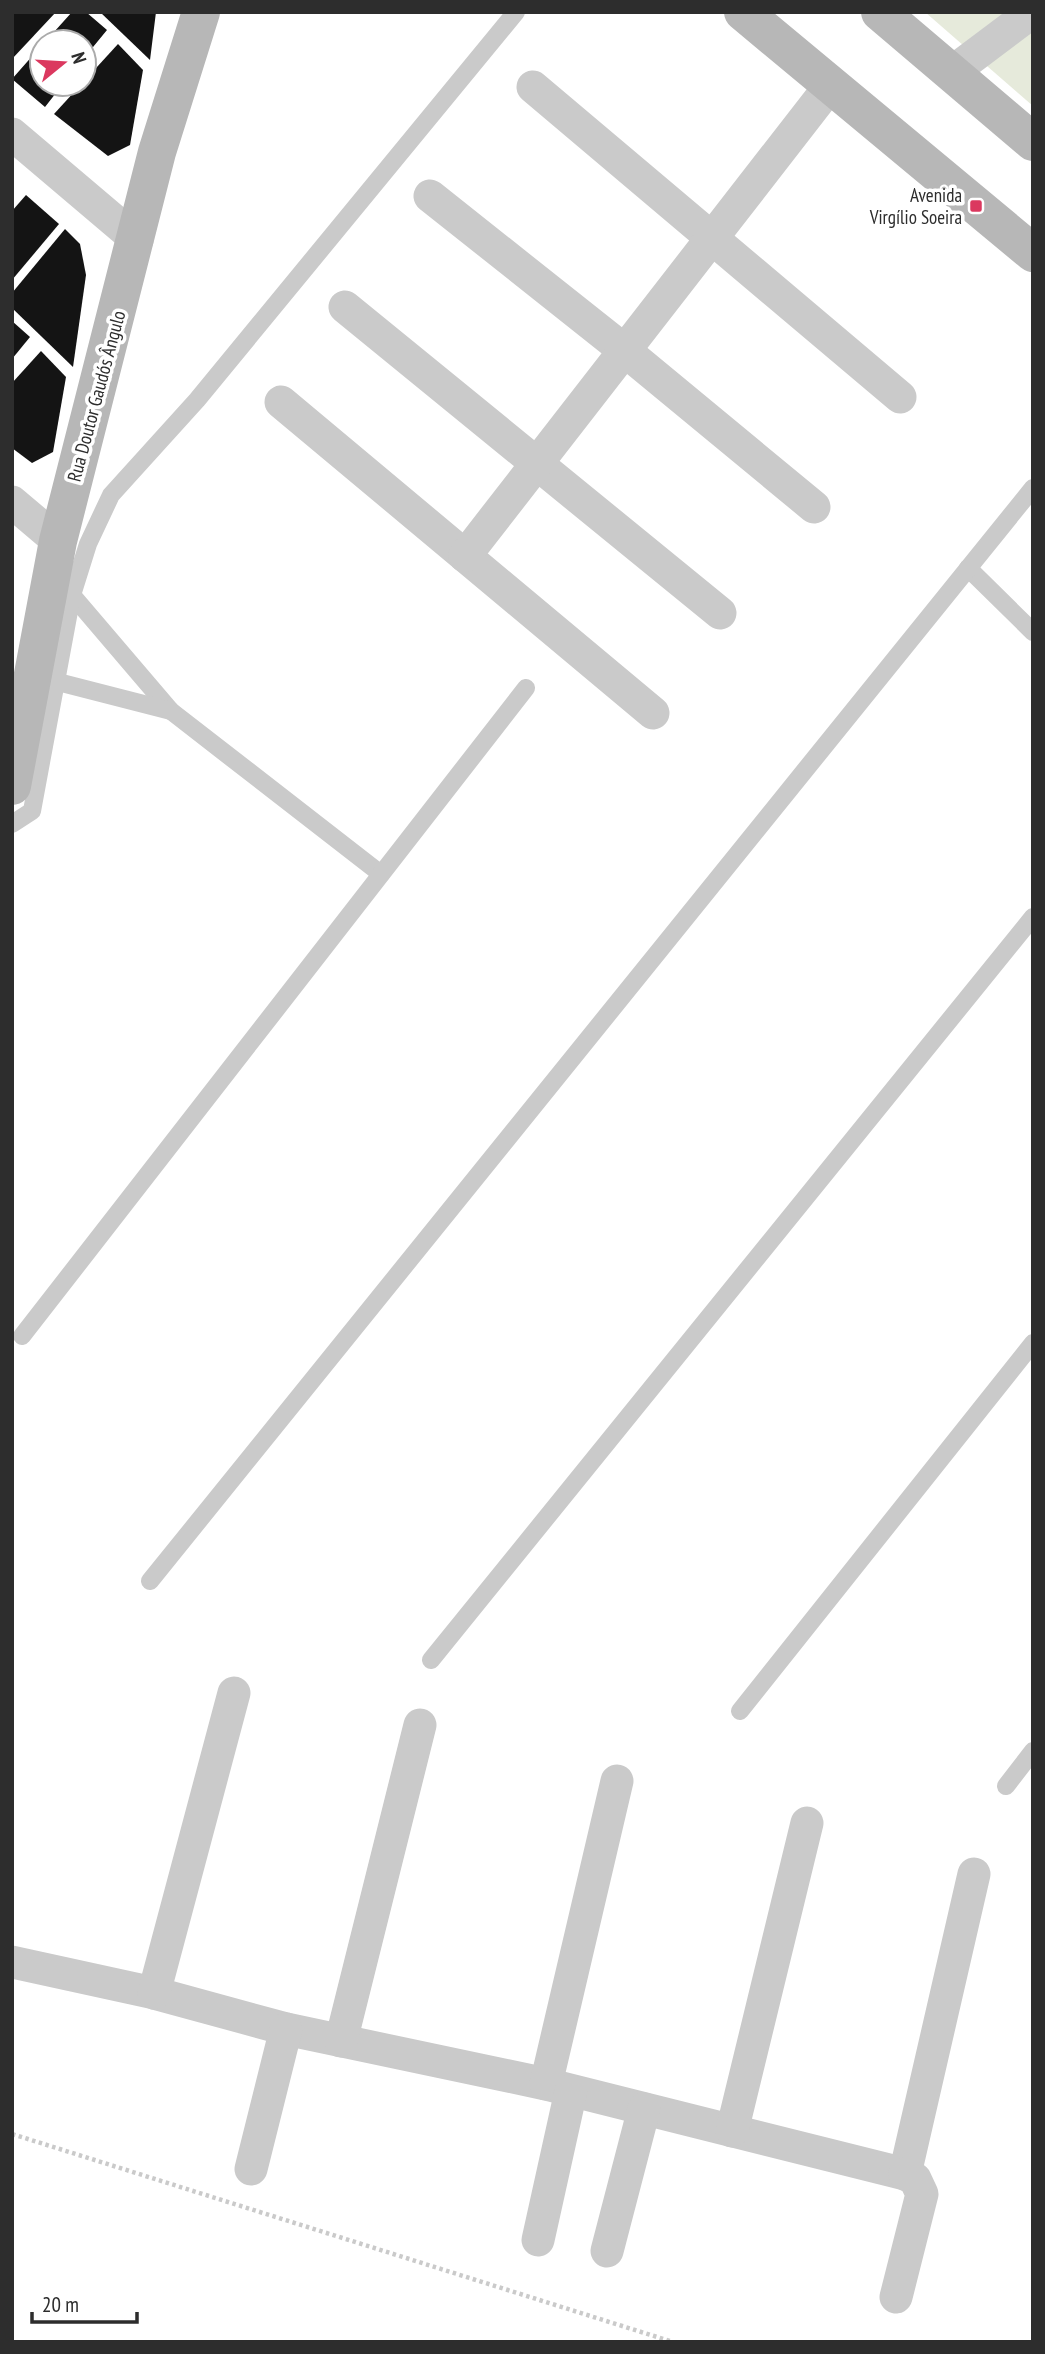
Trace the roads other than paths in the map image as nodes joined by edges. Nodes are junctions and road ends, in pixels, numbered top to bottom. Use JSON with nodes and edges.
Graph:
{"nodes":[{"id":1,"x":201,"y":12,"type":"edge"},
{"id":2,"x":516,"y":12,"type":"edge"},
{"id":3,"x":743,"y":12,"type":"edge"},
{"id":4,"x":880,"y":12,"type":"edge"},
{"id":5,"x":1032,"y":12,"type":"edge"},
{"id":6,"x":951,"y":73,"type":"junction"},
{"id":7,"x":830,"y":86,"type":"junction"},
{"id":8,"x":533,"y":87,"type":"dead end"},
{"id":9,"x":12,"y":134,"type":"edge"},
{"id":10,"x":1033,"y":142,"type":"edge"},
{"id":11,"x":430,"y":196,"type":"dead end"},
{"id":12,"x":711,"y":238,"type":"junction"},
{"id":13,"x":137,"y":240,"type":"junction"},
{"id":14,"x":1033,"y":253,"type":"edge"},
{"id":15,"x":345,"y":307,"type":"dead end"},
{"id":16,"x":624,"y":350,"type":"junction"},
{"id":17,"x":900,"y":397,"type":"dead end"},
{"id":18,"x":281,"y":402,"type":"dead end"},
{"id":19,"x":538,"y":462,"type":"junction"},
{"id":20,"x":1033,"y":488,"type":"edge"},
{"id":21,"x":12,"y":502,"type":"edge"},
{"id":22,"x":814,"y":507,"type":"dead end"},
{"id":23,"x":58,"y":541,"type":"junction"},
{"id":24,"x":465,"y":556,"type":"junction"},
{"id":25,"x":968,"y":568,"type":"junction"},
{"id":26,"x":72,"y":595,"type":"junction"},
{"id":27,"x":720,"y":613,"type":"dead end"},
{"id":28,"x":1033,"y":632,"type":"edge"},
{"id":29,"x":54,"y":681,"type":"junction"},
{"id":30,"x":526,"y":688,"type":"dead end"},
{"id":31,"x":171,"y":711,"type":"junction"},
{"id":32,"x":653,"y":713,"type":"dead end"},
{"id":33,"x":12,"y":786,"type":"edge"},
{"id":34,"x":12,"y":824,"type":"edge"},
{"id":35,"x":381,"y":874,"type":"junction"},
{"id":36,"x":1033,"y":917,"type":"edge"},
{"id":37,"x":22,"y":1336,"type":"dead end"},
{"id":38,"x":1033,"y":1343,"type":"edge"},
{"id":39,"x":150,"y":1581,"type":"dead end"},
{"id":40,"x":431,"y":1660,"type":"dead end"},
{"id":41,"x":234,"y":1693,"type":"dead end"},
{"id":42,"x":740,"y":1711,"type":"dead end"},
{"id":43,"x":420,"y":1724,"type":"dead end"},
{"id":44,"x":1033,"y":1751,"type":"edge"},
{"id":45,"x":617,"y":1781,"type":"dead end"},
{"id":46,"x":1006,"y":1786,"type":"dead end"},
{"id":47,"x":807,"y":1823,"type":"dead end"},
{"id":48,"x":974,"y":1874,"type":"dead end"},
{"id":49,"x":12,"y":1962,"type":"edge"},
{"id":50,"x":155,"y":1993,"type":"junction"},
{"id":51,"x":286,"y":2029,"type":"junction"},
{"id":52,"x":341,"y":2041,"type":"junction"},
{"id":53,"x":559,"y":2087,"type":"junction"},
{"id":54,"x":644,"y":2109,"type":"junction"},
{"id":55,"x":732,"y":2131,"type":"junction"},
{"id":56,"x":251,"y":2169,"type":"dead end"},
{"id":57,"x":905,"y":2174,"type":"junction"},
{"id":58,"x":538,"y":2240,"type":"dead end"},
{"id":59,"x":607,"y":2251,"type":"dead end"},
{"id":60,"x":896,"y":2297,"type":"dead end"}],
"edges":[{"from":1,"to":13,"type":"street","name":"Rua Doutor Gaudós Ângulo"},
{"from":2,"to":26,"type":"lane"},
{"from":3,"to":7,"type":"street"},
{"from":4,"to":6,"type":"street"},
{"from":5,"to":6,"type":"street"},
{"from":6,"to":10,"type":"street"},
{"from":7,"to":12,"type":"street"},
{"from":7,"to":14,"type":"street"},
{"from":8,"to":12,"type":"street"},
{"from":9,"to":13,"type":"street"},
{"from":11,"to":16,"type":"street"},
{"from":12,"to":16,"type":"street"},
{"from":12,"to":17,"type":"street"},
{"from":13,"to":23,"type":"street","name":"Rua Doutor Gaudós Ângulo"},
{"from":15,"to":19,"type":"street"},
{"from":16,"to":19,"type":"street"},
{"from":16,"to":22,"type":"street"},
{"from":18,"to":24,"type":"street"},
{"from":19,"to":24,"type":"street"},
{"from":19,"to":27,"type":"street"},
{"from":20,"to":25,"type":"lane"},
{"from":21,"to":23,"type":"street"},
{"from":23,"to":33,"type":"street","name":"Rua Doutor Gaudós Ângulo"},
{"from":24,"to":32,"type":"street"},
{"from":25,"to":28,"type":"lane"},
{"from":25,"to":39,"type":"lane"},
{"from":26,"to":29,"type":"lane"},
{"from":26,"to":31,"type":"lane"},
{"from":29,"to":31,"type":"lane"},
{"from":29,"to":34,"type":"lane"},
{"from":30,"to":35,"type":"lane"},
{"from":31,"to":35,"type":"lane"},
{"from":35,"to":37,"type":"lane"},
{"from":36,"to":40,"type":"lane"},
{"from":38,"to":42,"type":"lane"},
{"from":41,"to":50,"type":"street"},
{"from":43,"to":52,"type":"street"},
{"from":44,"to":46,"type":"lane"},
{"from":45,"to":53,"type":"street"},
{"from":47,"to":55,"type":"street"},
{"from":48,"to":57,"type":"street"},
{"from":49,"to":50,"type":"street"},
{"from":50,"to":51,"type":"street"},
{"from":51,"to":52,"type":"street"},
{"from":51,"to":56,"type":"street"},
{"from":52,"to":53,"type":"street"},
{"from":53,"to":54,"type":"street"},
{"from":53,"to":58,"type":"street"},
{"from":54,"to":55,"type":"street"},
{"from":54,"to":59,"type":"street"},
{"from":55,"to":57,"type":"street"},
{"from":57,"to":60,"type":"street"}]}
